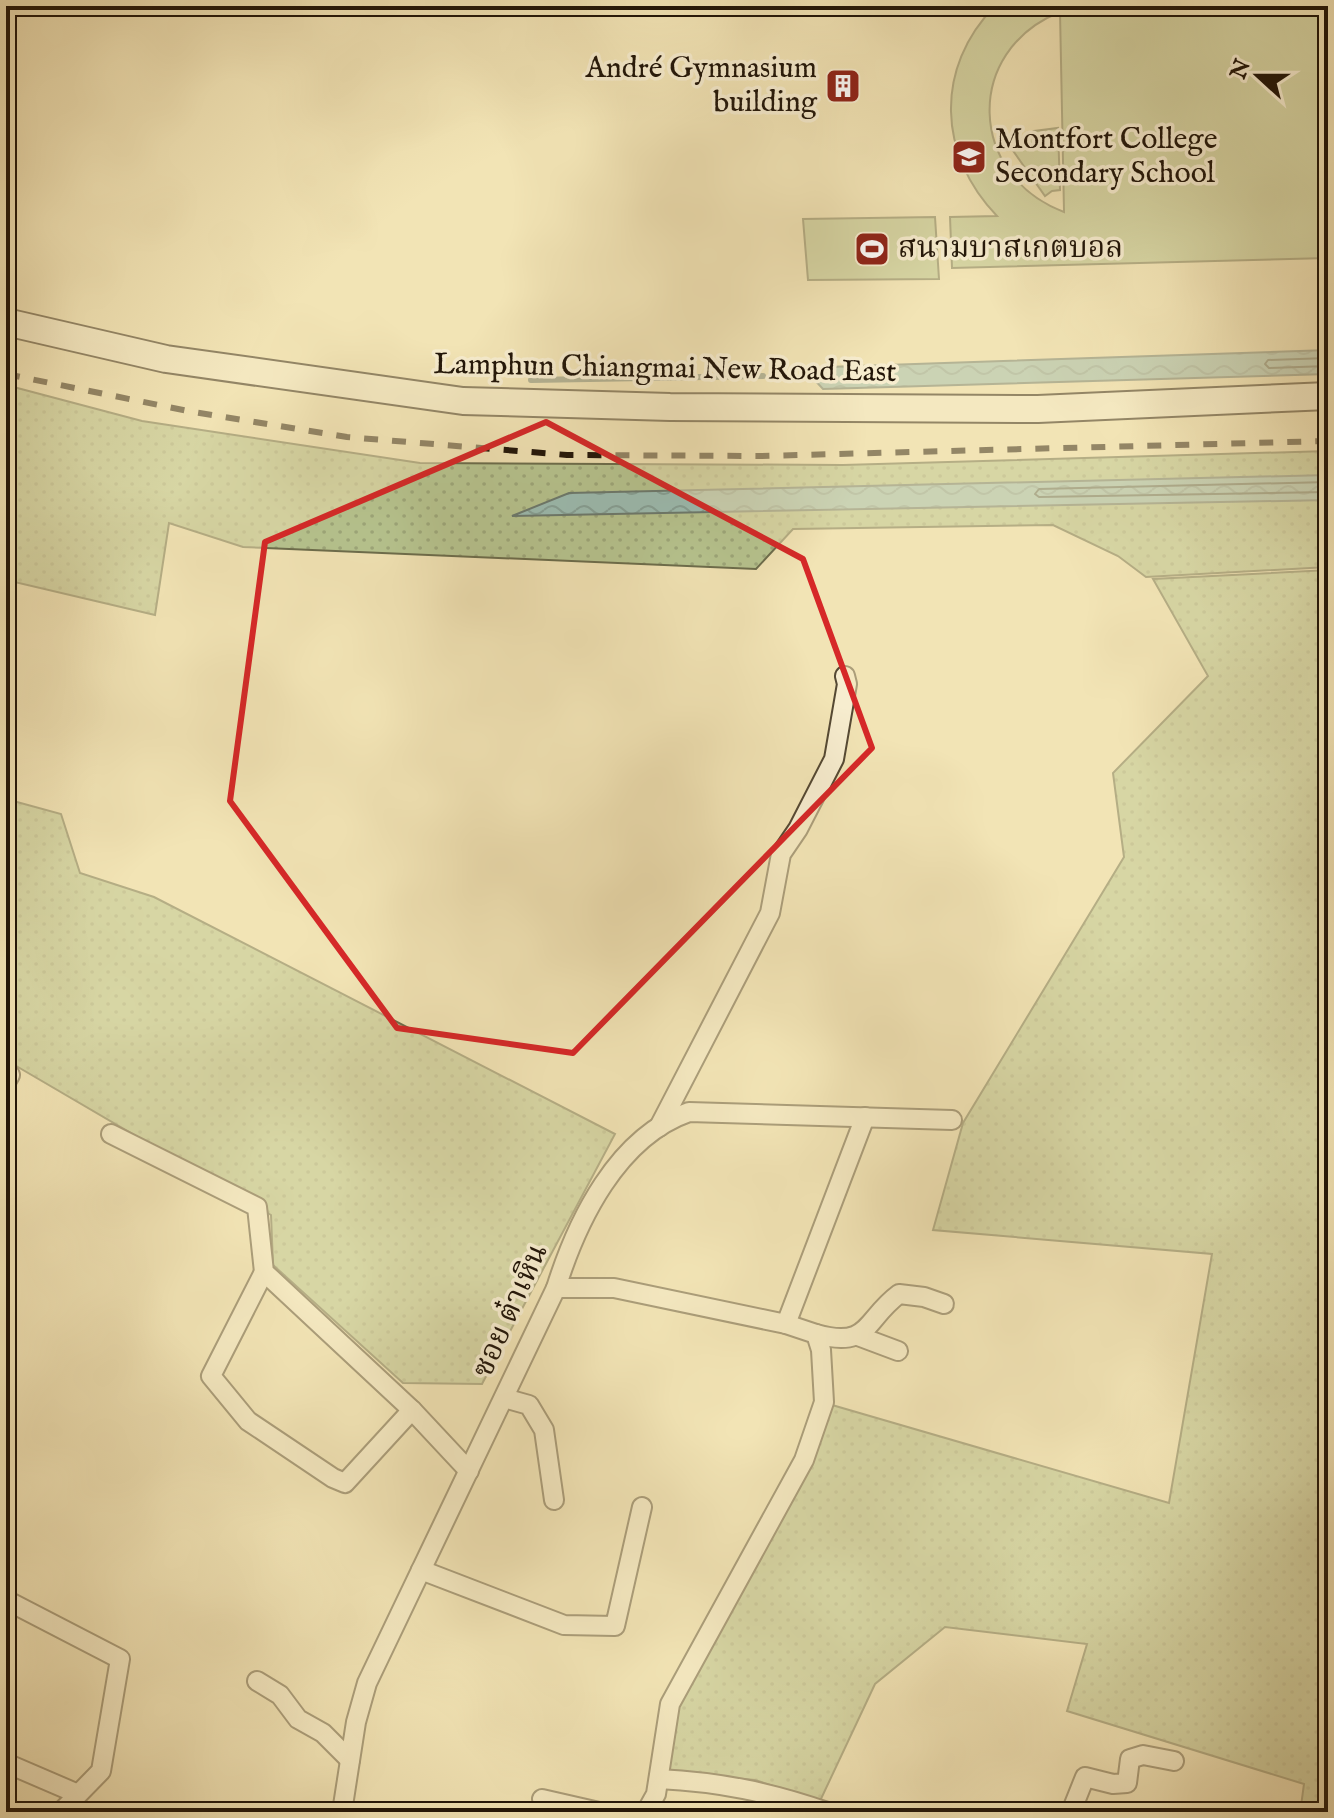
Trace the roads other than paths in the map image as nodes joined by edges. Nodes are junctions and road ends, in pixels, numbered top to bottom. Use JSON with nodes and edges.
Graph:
{"nodes":[{"id":1,"x":6,"y":322,"type":"edge"},
{"id":2,"x":1328,"y":396,"type":"edge"},
{"id":3,"x":845,"y":676,"type":"dead end"},
{"id":4,"x":865,"y":1117,"type":"junction"},
{"id":5,"x":952,"y":1120,"type":"dead end"},
{"id":6,"x":658,"y":1129,"type":"junction"},
{"id":7,"x":111,"y":1134,"type":"dead end"},
{"id":8,"x":264,"y":1272,"type":"junction"},
{"id":9,"x":556,"y":1288,"type":"junction"},
{"id":10,"x":944,"y":1304,"type":"dead end"},
{"id":11,"x":786,"y":1324,"type":"junction"},
{"id":12,"x":816,"y":1334,"type":"junction"},
{"id":13,"x":858,"y":1336,"type":"junction"},
{"id":14,"x":898,"y":1351,"type":"dead end"},
{"id":15,"x":504,"y":1398,"type":"junction"},
{"id":16,"x":412,"y":1410,"type":"junction"},
{"id":17,"x":469,"y":1471,"type":"junction"},
{"id":18,"x":554,"y":1500,"type":"dead end"},
{"id":19,"x":642,"y":1507,"type":"dead end"},
{"id":20,"x":421,"y":1570,"type":"junction"},
{"id":21,"x":6,"y":1600,"type":"edge"},
{"id":22,"x":257,"y":1681,"type":"dead end"},
{"id":23,"x":350,"y":1760,"type":"junction"},
{"id":24,"x":1174,"y":1761,"type":"dead end"},
{"id":25,"x":6,"y":1763,"type":"edge"},
{"id":26,"x":659,"y":1779,"type":"junction"},
{"id":27,"x":78,"y":1794,"type":"junction"},
{"id":28,"x":542,"y":1799,"type":"dead end"},
{"id":29,"x":61,"y":1812,"type":"edge"},
{"id":30,"x":342,"y":1812,"type":"edge"},
{"id":31,"x":599,"y":1812,"type":"edge"},
{"id":32,"x":646,"y":1812,"type":"edge"},
{"id":33,"x":827,"y":1812,"type":"edge"},
{"id":34,"x":1071,"y":1812,"type":"edge"}],
"edges":[{"from":1,"to":2,"type":"main road","name":"Lamphun Chiangmai New Road East"},
{"from":3,"to":6,"type":"street"},
{"from":4,"to":5,"type":"street","name":"ซอย ต๋าเหิน"},
{"from":4,"to":6,"type":"street","name":"ซอย ต๋าเหิน"},
{"from":4,"to":11,"type":"street"},
{"from":6,"to":9,"type":"street","name":"ซอย ต๋าเหิน"},
{"from":7,"to":8,"type":"street"},
{"from":8,"to":16,"type":"street"},
{"from":8,"to":16,"type":"street"},
{"from":9,"to":11,"type":"street"},
{"from":9,"to":15,"type":"street","name":"ซอย ต๋าเหิน"},
{"from":10,"to":13,"type":"street"},
{"from":11,"to":12,"type":"street"},
{"from":12,"to":13,"type":"street"},
{"from":12,"to":26,"type":"street"},
{"from":13,"to":14,"type":"street"},
{"from":15,"to":17,"type":"street","name":"ซอย ต๋าเหิน"},
{"from":15,"to":18,"type":"street"},
{"from":16,"to":17,"type":"street"},
{"from":17,"to":20,"type":"street","name":"ซอย ต๋าเหิน"},
{"from":19,"to":20,"type":"street"},
{"from":20,"to":23,"type":"street","name":"ซอย ต๋าเหิน"},
{"from":21,"to":27,"type":"street"},
{"from":22,"to":23,"type":"street"},
{"from":23,"to":30,"type":"street","name":"ซอย ต๋าเหิน"},
{"from":24,"to":34,"type":"street"},
{"from":25,"to":27,"type":"street"},
{"from":26,"to":32,"type":"street"},
{"from":26,"to":33,"type":"street"},
{"from":27,"to":29,"type":"street"},
{"from":28,"to":31,"type":"street"}]}
